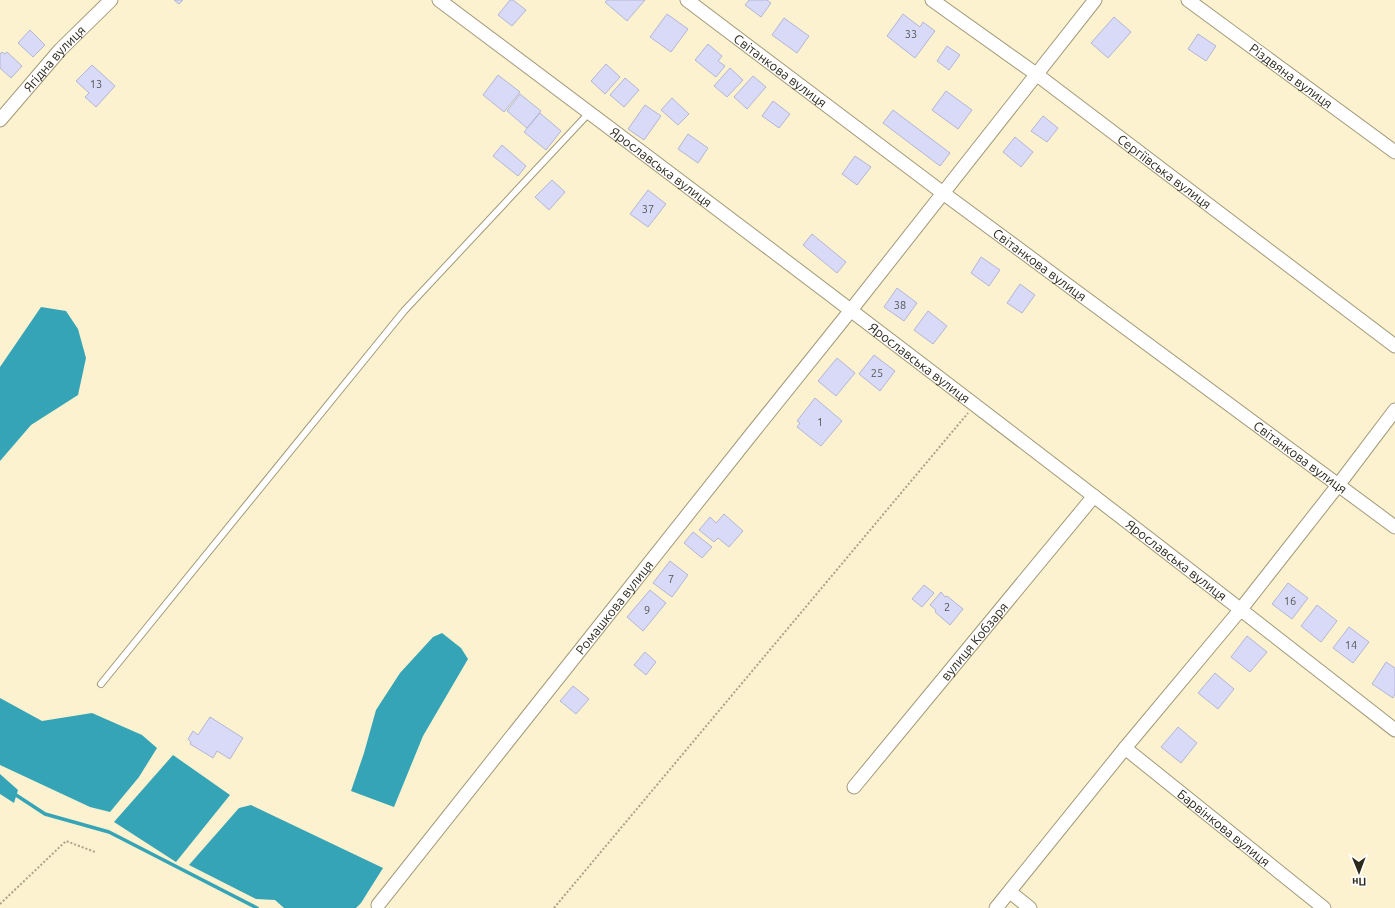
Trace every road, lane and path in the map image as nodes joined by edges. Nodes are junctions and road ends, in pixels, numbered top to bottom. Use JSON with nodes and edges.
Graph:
{"nodes":[{"id":1,"x":111,"y":0,"type":"edge"},
{"id":2,"x":439,"y":0,"type":"edge"},
{"id":3,"x":687,"y":0,"type":"edge"},
{"id":4,"x":932,"y":0,"type":"edge"},
{"id":5,"x":1095,"y":0,"type":"edge"},
{"id":6,"x":1188,"y":0,"type":"edge"},
{"id":7,"x":1036,"y":74,"type":"junction"},
{"id":8,"x":590,"y":113,"type":"junction"},
{"id":9,"x":0,"y":120,"type":"edge"},
{"id":10,"x":1395,"y":152,"type":"edge"},
{"id":11,"x":942,"y":192,"type":"junction"},
{"id":12,"x":851,"y":310,"type":"junction"},
{"id":13,"x":1395,"y":346,"type":"edge"},
{"id":14,"x":975,"y":405,"type":"junction"},
{"id":15,"x":1395,"y":410,"type":"edge"},
{"id":16,"x":1339,"y":484,"type":"junction"},
{"id":17,"x":1094,"y":496,"type":"junction"},
{"id":18,"x":1395,"y":527,"type":"edge"},
{"id":19,"x":1241,"y":609,"type":"junction"},
{"id":20,"x":101,"y":684,"type":"dead end"},
{"id":21,"x":1395,"y":730,"type":"edge"},
{"id":22,"x":1125,"y":748,"type":"junction"},
{"id":23,"x":854,"y":787,"type":"dead end"},
{"id":24,"x":95,"y":852,"type":"dead end"},
{"id":25,"x":1010,"y":892,"type":"junction"},
{"id":26,"x":0,"y":904,"type":"edge"},
{"id":27,"x":378,"y":905,"type":"dead end"},
{"id":28,"x":554,"y":908,"type":"edge"},
{"id":29,"x":996,"y":908,"type":"edge"},
{"id":30,"x":1030,"y":908,"type":"edge"},
{"id":31,"x":1324,"y":908,"type":"edge"}],
"edges":[{"from":1,"to":9,"type":"street","name":"Ягідна вулиця"},
{"from":2,"to":8,"type":"street","name":"Ярославська вулиця"},
{"from":3,"to":11,"type":"street","name":"Світанкова вулиця"},
{"from":4,"to":7,"type":"street","name":"Сергіївська вулиця"},
{"from":5,"to":7,"type":"street","name":"Ромашкова вулиця"},
{"from":6,"to":10,"type":"street","name":"Різдвяна вулиця"},
{"from":7,"to":11,"type":"street","name":"Ромашкова вулиця"},
{"from":7,"to":13,"type":"street","name":"Сергіївська вулиця"},
{"from":8,"to":12,"type":"street","name":"Ярославська вулиця"},
{"from":8,"to":20,"type":"lane"},
{"from":11,"to":12,"type":"street","name":"Ромашкова вулиця"},
{"from":11,"to":16,"type":"street","name":"Світанкова вулиця"},
{"from":12,"to":14,"type":"street","name":"Ярославська вулиця"},
{"from":12,"to":27,"type":"street","name":"Ромашкова вулиця"},
{"from":14,"to":17,"type":"street","name":"Ярославська вулиця"},
{"from":14,"to":28,"type":"path"},
{"from":15,"to":16,"type":"street"},
{"from":16,"to":18,"type":"street","name":"Світанкова вулиця"},
{"from":16,"to":19,"type":"street"},
{"from":17,"to":19,"type":"street","name":"Ярославська вулиця"},
{"from":17,"to":23,"type":"street","name":"вулиця Кобзаря"},
{"from":19,"to":21,"type":"street","name":"Ярославська вулиця"},
{"from":19,"to":22,"type":"street"},
{"from":22,"to":25,"type":"street"},
{"from":22,"to":31,"type":"street","name":"Барвінкова вулиця"},
{"from":24,"to":26,"type":"path"},
{"from":25,"to":29,"type":"street"},
{"from":25,"to":30,"type":"street"}]}
